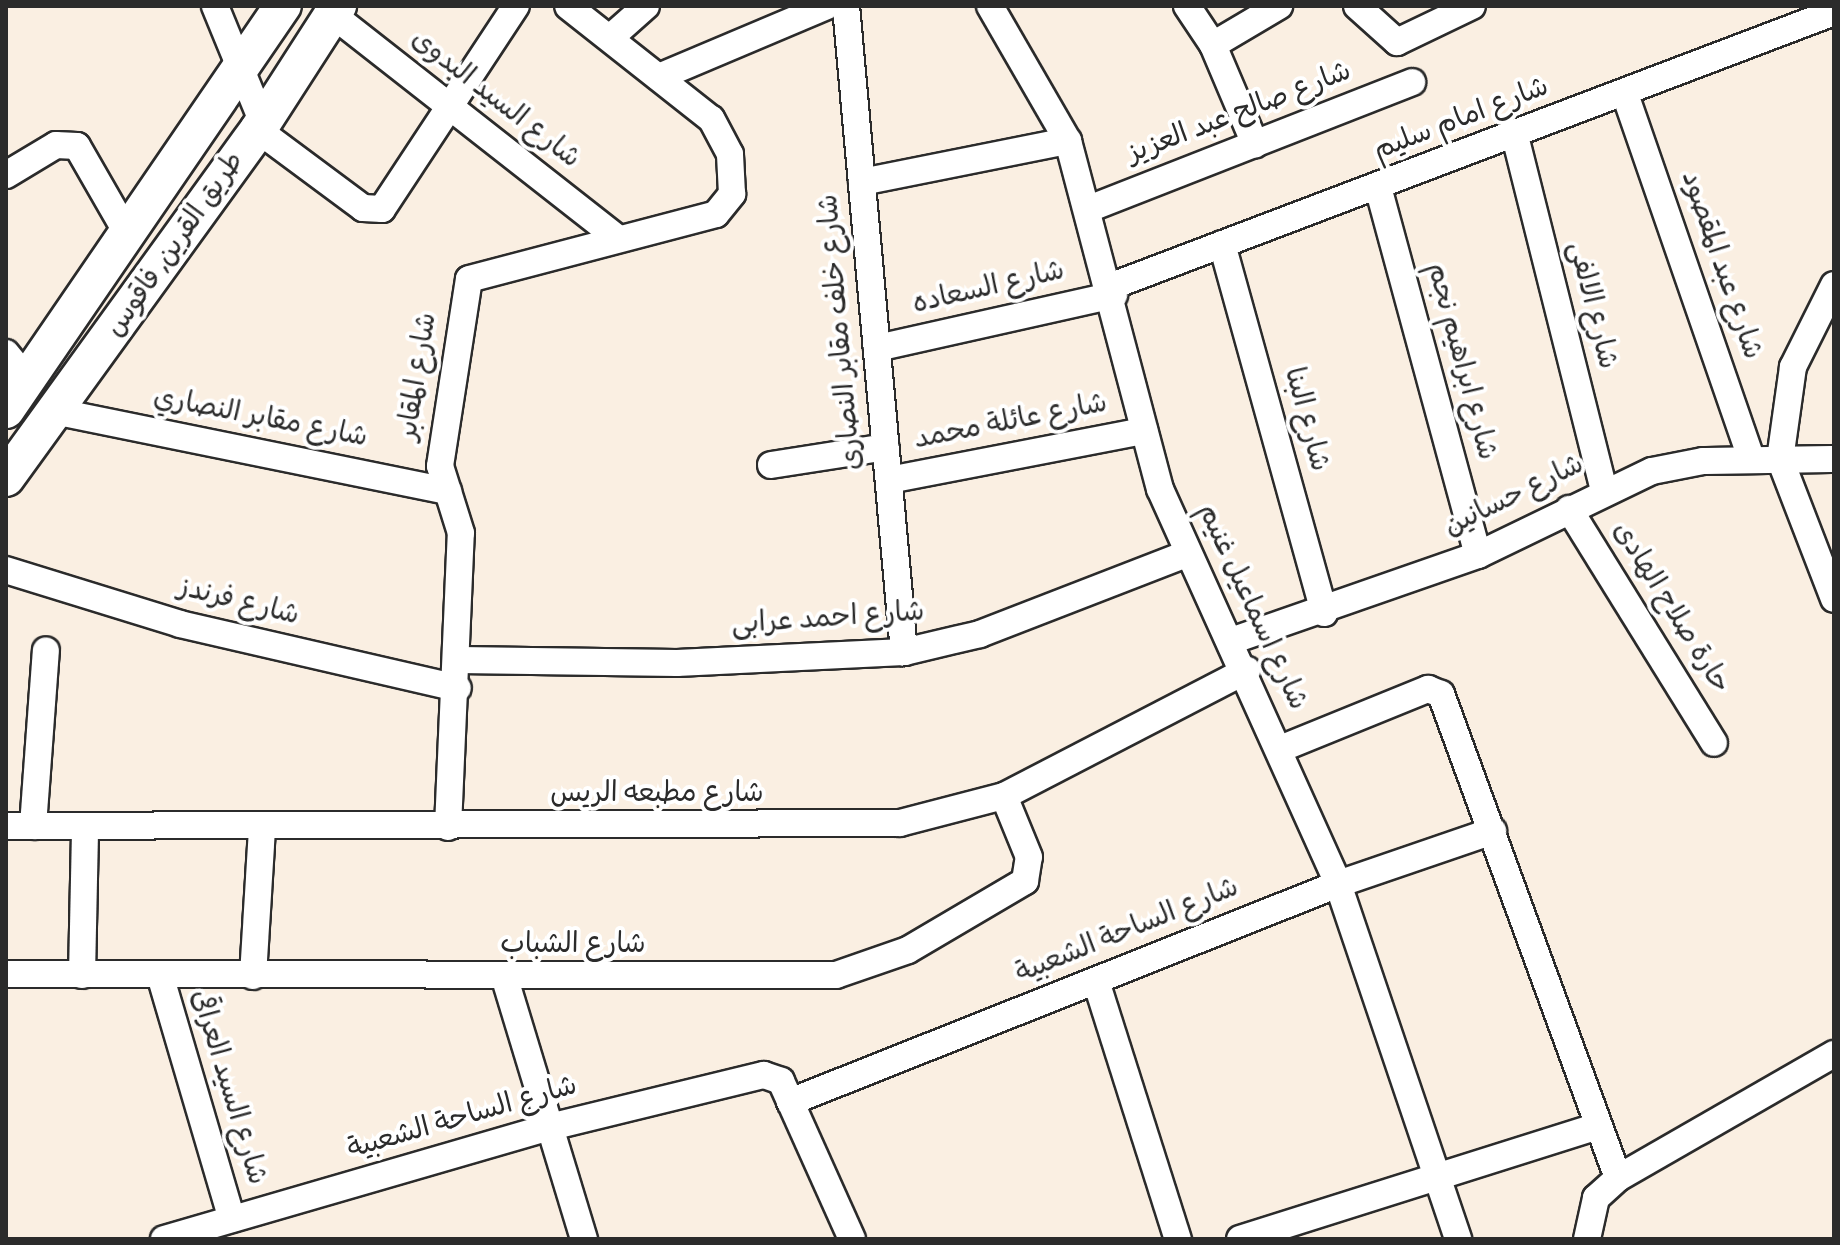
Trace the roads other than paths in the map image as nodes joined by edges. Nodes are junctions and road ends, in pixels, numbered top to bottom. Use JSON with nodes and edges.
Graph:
{"nodes":[{"id":1,"x":215,"y":6,"type":"edge"},
{"id":2,"x":283,"y":6,"type":"edge"},
{"id":3,"x":516,"y":6,"type":"edge"},
{"id":4,"x":568,"y":6,"type":"edge"},
{"id":5,"x":646,"y":6,"type":"edge"},
{"id":6,"x":827,"y":6,"type":"edge"},
{"id":7,"x":846,"y":6,"type":"edge"},
{"id":8,"x":990,"y":6,"type":"edge"},
{"id":9,"x":1187,"y":6,"type":"edge"},
{"id":10,"x":1279,"y":6,"type":"edge"},
{"id":11,"x":1357,"y":6,"type":"edge"},
{"id":12,"x":1472,"y":6,"type":"edge"},
{"id":13,"x":335,"y":10,"type":"edge"},
{"id":14,"x":1834,"y":12,"type":"edge"},
{"id":15,"x":610,"y":38,"type":"junction"},
{"id":16,"x":1213,"y":45,"type":"junction"},
{"id":17,"x":239,"y":77,"type":"junction"},
{"id":18,"x":659,"y":77,"type":"junction"},
{"id":19,"x":1412,"y":82,"type":"dead end"},
{"id":20,"x":1625,"y":94,"type":"junction"},
{"id":21,"x":450,"y":107,"type":"junction"},
{"id":22,"x":261,"y":126,"type":"junction"},
{"id":23,"x":1515,"y":136,"type":"junction"},
{"id":24,"x":1068,"y":141,"type":"junction"},
{"id":25,"x":1255,"y":144,"type":"junction"},
{"id":26,"x":6,"y":175,"type":"edge"},
{"id":27,"x":862,"y":182,"type":"junction"},
{"id":28,"x":1378,"y":187,"type":"junction"},
{"id":29,"x":1091,"y":208,"type":"junction"},
{"id":30,"x":127,"y":233,"type":"junction"},
{"id":31,"x":616,"y":237,"type":"junction"},
{"id":32,"x":1222,"y":244,"type":"junction"},
{"id":33,"x":1834,"y":285,"type":"edge"},
{"id":34,"x":1113,"y":290,"type":"junction"},
{"id":35,"x":877,"y":348,"type":"junction"},
{"id":36,"x":6,"y":353,"type":"edge"},
{"id":37,"x":29,"y":381,"type":"junction"},
{"id":38,"x":6,"y":410,"type":"edge"},
{"id":39,"x":59,"y":412,"type":"junction"},
{"id":40,"x":1144,"y":431,"type":"junction"},
{"id":41,"x":886,"y":447,"type":"junction"},
{"id":42,"x":1780,"y":459,"type":"junction"},
{"id":43,"x":1834,"y":459,"type":"edge"},
{"id":44,"x":1752,"y":460,"type":"junction"},
{"id":45,"x":771,"y":465,"type":"dead end"},
{"id":46,"x":6,"y":478,"type":"edge"},
{"id":47,"x":889,"y":480,"type":"junction"},
{"id":48,"x":448,"y":491,"type":"junction"},
{"id":49,"x":1604,"y":491,"type":"junction"},
{"id":50,"x":1569,"y":509,"type":"junction"},
{"id":51,"x":1186,"y":554,"type":"junction"},
{"id":52,"x":1478,"y":555,"type":"junction"},
{"id":53,"x":6,"y":570,"type":"edge"},
{"id":54,"x":1834,"y":599,"type":"edge"},
{"id":55,"x":1324,"y":613,"type":"junction"},
{"id":56,"x":1231,"y":641,"type":"junction"},
{"id":57,"x":46,"y":650,"type":"dead end"},
{"id":58,"x":904,"y":652,"type":"junction"},
{"id":59,"x":459,"y":660,"type":"junction"},
{"id":60,"x":1247,"y":670,"type":"junction"},
{"id":61,"x":458,"y":688,"type":"junction"},
{"id":62,"x":1714,"y":743,"type":"dead end"},
{"id":63,"x":1280,"y":749,"type":"junction"},
{"id":64,"x":1004,"y":796,"type":"junction"},
{"id":65,"x":6,"y":826,"type":"edge"},
{"id":66,"x":33,"y":826,"type":"junction"},
{"id":67,"x":85,"y":827,"type":"junction"},
{"id":68,"x":448,"y":827,"type":"junction"},
{"id":69,"x":262,"y":830,"type":"junction"},
{"id":70,"x":1493,"y":831,"type":"junction"},
{"id":71,"x":1338,"y":884,"type":"junction"},
{"id":72,"x":6,"y":974,"type":"edge"},
{"id":73,"x":82,"y":975,"type":"junction"},
{"id":74,"x":160,"y":975,"type":"junction"},
{"id":75,"x":253,"y":976,"type":"junction"},
{"id":76,"x":505,"y":979,"type":"junction"},
{"id":77,"x":1096,"y":981,"type":"junction"},
{"id":78,"x":1834,"y":1054,"type":"edge"},
{"id":79,"x":785,"y":1091,"type":"junction"},
{"id":80,"x":1599,"y":1126,"type":"junction"},
{"id":81,"x":550,"y":1127,"type":"junction"},
{"id":82,"x":1618,"y":1178,"type":"junction"},
{"id":83,"x":1438,"y":1179,"type":"junction"},
{"id":84,"x":232,"y":1219,"type":"junction"},
{"id":85,"x":164,"y":1239,"type":"edge"},
{"id":86,"x":584,"y":1239,"type":"edge"},
{"id":87,"x":852,"y":1239,"type":"edge"},
{"id":88,"x":1178,"y":1239,"type":"edge"},
{"id":89,"x":1240,"y":1239,"type":"edge"},
{"id":90,"x":1458,"y":1239,"type":"edge"},
{"id":91,"x":1587,"y":1239,"type":"edge"}],
"edges":[{"from":1,"to":17,"type":"street"},
{"from":2,"to":17,"type":"main road","name":"طريق القرين, فاقوس"},
{"from":3,"to":21,"type":"street"},
{"from":4,"to":15,"type":"street"},
{"from":5,"to":15,"type":"street"},
{"from":6,"to":18,"type":"street"},
{"from":7,"to":27,"type":"street","name":"شارع خلف مقابر النصارى"},
{"from":8,"to":24,"type":"street","name":"شارع اسماعيل غنيم"},
{"from":9,"to":16,"type":"street"},
{"from":10,"to":16,"type":"street"},
{"from":11,"to":12,"type":"street"},
{"from":13,"to":21,"type":"street","name":"شارع السيد البدوى"},
{"from":13,"to":22,"type":"main road","name":"طريق القرين, فاقوس"},
{"from":14,"to":20,"type":"street","name":"شارع امام سليم"},
{"from":15,"to":18,"type":"street"},
{"from":16,"to":25,"type":"street"},
{"from":17,"to":22,"type":"street"},
{"from":17,"to":30,"type":"main road","name":"طريق القرين, فاقوس"},
{"from":18,"to":31,"type":"street"},
{"from":19,"to":25,"type":"street","name":"شارع صالح عبد العزيز"},
{"from":20,"to":23,"type":"street","name":"شارع امام سليم"},
{"from":20,"to":44,"type":"street","name":"شارع عبد المقصود"},
{"from":21,"to":22,"type":"street"},
{"from":21,"to":31,"type":"street","name":"شارع السيد البدوى"},
{"from":22,"to":39,"type":"main road","name":"طريق القرين, فاقوس"},
{"from":23,"to":28,"type":"street","name":"شارع امام سليم"},
{"from":23,"to":49,"type":"street","name":"شارع الالفى"},
{"from":24,"to":27,"type":"street"},
{"from":24,"to":29,"type":"street","name":"شارع اسماعيل غنيم"},
{"from":25,"to":29,"type":"street","name":"شارع صالح عبد العزيز"},
{"from":26,"to":30,"type":"street"},
{"from":27,"to":35,"type":"street","name":"شارع خلف مقابر النصارى"},
{"from":28,"to":32,"type":"street","name":"شارع امام سليم"},
{"from":28,"to":52,"type":"street","name":"شارع ابراهيم نجم"},
{"from":29,"to":34,"type":"street","name":"شارع اسماعيل غنيم"},
{"from":30,"to":37,"type":"main road","name":"طريق القرين, فاقوس"},
{"from":31,"to":48,"type":"street","name":"شارع المقابر"},
{"from":32,"to":34,"type":"street","name":"شارع امام سليم"},
{"from":32,"to":55,"type":"street","name":"شارع البنا"},
{"from":33,"to":42,"type":"street"},
{"from":34,"to":35,"type":"street","name":"شارع السعاده"},
{"from":34,"to":40,"type":"street","name":"شارع اسماعيل غنيم"},
{"from":35,"to":41,"type":"street","name":"شارع خلف مقابر النصارى"},
{"from":36,"to":37,"type":"street"},
{"from":37,"to":38,"type":"main road","name":"طريق القرين, فاقوس"},
{"from":39,"to":46,"type":"main road","name":"طريق القرين, فاقوس"},
{"from":39,"to":48,"type":"street","name":"شارع مقابر النصاري"},
{"from":40,"to":47,"type":"street","name":"شارع عائلة محمد"},
{"from":40,"to":51,"type":"street","name":"شارع اسماعيل غنيم"},
{"from":41,"to":45,"type":"street"},
{"from":41,"to":47,"type":"street","name":"شارع خلف مقابر النصارى"},
{"from":42,"to":43,"type":"street","name":"شارع حسانين"},
{"from":42,"to":44,"type":"street","name":"شارع حسانين"},
{"from":42,"to":54,"type":"street"},
{"from":44,"to":49,"type":"street","name":"شارع حسانين"},
{"from":47,"to":58,"type":"street","name":"شارع خلف مقابر النصارى"},
{"from":48,"to":59,"type":"street","name":"شارع المقابر"},
{"from":49,"to":50,"type":"street","name":"شارع حسانين"},
{"from":50,"to":52,"type":"street","name":"شارع حسانين"},
{"from":50,"to":62,"type":"street","name":"حارة صلاح الهادى"},
{"from":51,"to":56,"type":"street","name":"شارع اسماعيل غنيم"},
{"from":51,"to":58,"type":"street","name":"شارع احمد عرابى"},
{"from":52,"to":55,"type":"street","name":"شارع حسانين"},
{"from":53,"to":61,"type":"street","name":"شارع فرندز"},
{"from":55,"to":56,"type":"street","name":"شارع حسانين"},
{"from":56,"to":60,"type":"street","name":"شارع اسماعيل غنيم"},
{"from":57,"to":66,"type":"street"},
{"from":58,"to":59,"type":"street","name":"شارع احمد عرابى"},
{"from":59,"to":61,"type":"street","name":"شارع المقابر"},
{"from":60,"to":63,"type":"street","name":"شارع اسماعيل غنيم"},
{"from":60,"to":64,"type":"street","name":"شارع مطبعه الريس"},
{"from":61,"to":68,"type":"street","name":"شارع المقابر"},
{"from":63,"to":70,"type":"street"},
{"from":63,"to":71,"type":"street","name":"شارع اسماعيل غنيم"},
{"from":64,"to":68,"type":"street","name":"شارع مطبعه الريس"},
{"from":64,"to":76,"type":"street","name":"شارع الشباب"},
{"from":65,"to":66,"type":"street","name":"شارع مطبعه الريس"},
{"from":66,"to":67,"type":"street","name":"شارع مطبعه الريس"},
{"from":67,"to":69,"type":"street","name":"شارع مطبعه الريس"},
{"from":67,"to":73,"type":"street"},
{"from":68,"to":69,"type":"street","name":"شارع مطبعه الريس"},
{"from":69,"to":75,"type":"street"},
{"from":70,"to":71,"type":"street","name":"شارع الساحة الشعبية"},
{"from":70,"to":80,"type":"street"},
{"from":71,"to":77,"type":"street","name":"شارع الساحة الشعبية"},
{"from":71,"to":83,"type":"street","name":"شارع اسماعيل غنيم"},
{"from":72,"to":73,"type":"street","name":"شارع الشباب"},
{"from":73,"to":74,"type":"street","name":"شارع الشباب"},
{"from":74,"to":75,"type":"street","name":"شارع الشباب"},
{"from":74,"to":84,"type":"street","name":"شارع السيد العراقى"},
{"from":75,"to":76,"type":"street","name":"شارع الشباب"},
{"from":76,"to":81,"type":"street"},
{"from":77,"to":79,"type":"street","name":"شارع الساحة الشعبية"},
{"from":77,"to":88,"type":"street"},
{"from":78,"to":82,"type":"street"},
{"from":79,"to":81,"type":"street","name":"شارع الساحة الشعبية"},
{"from":79,"to":87,"type":"street"},
{"from":80,"to":82,"type":"street"},
{"from":80,"to":83,"type":"street"},
{"from":81,"to":84,"type":"street","name":"شارع الساحة الشعبية"},
{"from":81,"to":86,"type":"street"},
{"from":82,"to":91,"type":"street"},
{"from":83,"to":89,"type":"street"},
{"from":83,"to":90,"type":"street","name":"شارع اسماعيل غنيم"},
{"from":84,"to":85,"type":"street","name":"شارع الساحة الشعبية"}]}
